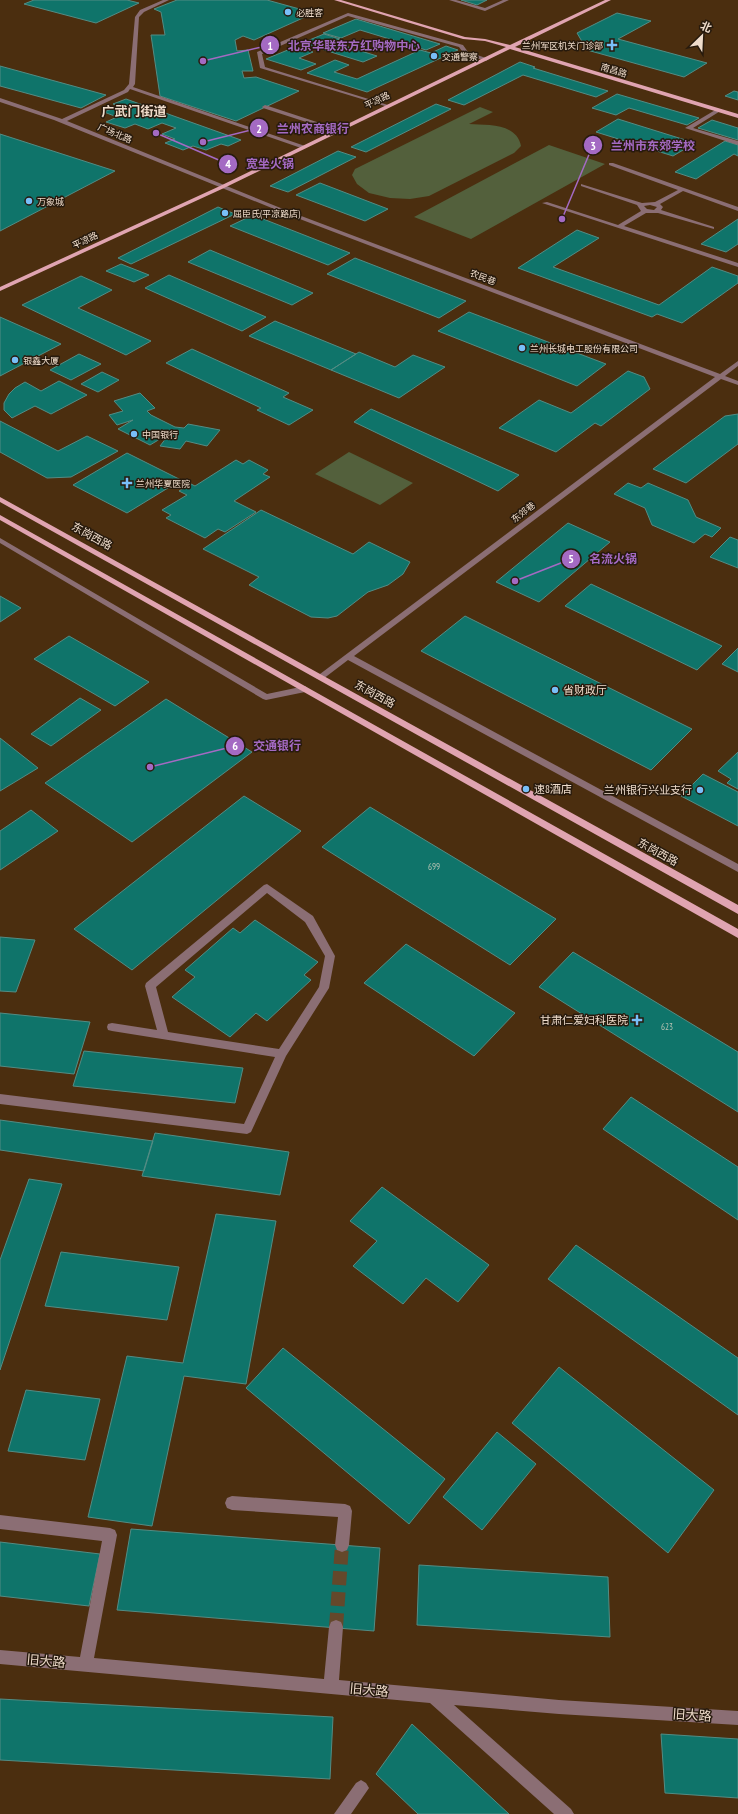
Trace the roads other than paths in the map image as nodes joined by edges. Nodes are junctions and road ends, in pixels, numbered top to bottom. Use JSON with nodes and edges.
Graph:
{"nodes":[{"id":1,"x":167,"y":0,"type":"edge"},
{"id":2,"x":336,"y":0,"type":"edge"},
{"id":3,"x":451,"y":0,"type":"edge"},
{"id":4,"x":507,"y":0,"type":"edge"},
{"id":5,"x":609,"y":0,"type":"edge"},
{"id":6,"x":474,"y":34,"type":"dead end"},
{"id":7,"x":485,"y":40,"type":"junction"},
{"id":8,"x":510,"y":47,"type":"junction"},
{"id":9,"x":486,"y":59,"type":"junction"},
{"id":10,"x":129,"y":88,"type":"junction"},
{"id":11,"x":0,"y":100,"type":"edge"},
{"id":12,"x":386,"y":106,"type":"junction"},
{"id":13,"x":265,"y":107,"type":"dead end"},
{"id":14,"x":719,"y":110,"type":"junction"},
{"id":15,"x":738,"y":116,"type":"edge"},
{"id":16,"x":62,"y":121,"type":"junction"},
{"id":17,"x":336,"y":130,"type":"junction"},
{"id":18,"x":738,"y":143,"type":"edge"},
{"id":19,"x":303,"y":147,"type":"junction"},
{"id":20,"x":611,"y":164,"type":"dead end"},
{"id":21,"x":583,"y":185,"type":"dead end"},
{"id":22,"x":222,"y":187,"type":"junction"},
{"id":23,"x":683,"y":189,"type":"junction"},
{"id":24,"x":545,"y":203,"type":"dead end"},
{"id":25,"x":656,"y":204,"type":"junction"},
{"id":26,"x":642,"y":205,"type":"junction"},
{"id":27,"x":738,"y":209,"type":"edge"},
{"id":28,"x":659,"y":210,"type":"junction"},
{"id":29,"x":645,"y":211,"type":"junction"},
{"id":30,"x":620,"y":226,"type":"junction"},
{"id":31,"x":712,"y":228,"type":"dead end"},
{"id":32,"x":738,"y":265,"type":"edge"},
{"id":33,"x":0,"y":289,"type":"edge"},
{"id":34,"x":738,"y":363,"type":"edge"},
{"id":35,"x":720,"y":376,"type":"junction"},
{"id":36,"x":738,"y":383,"type":"edge"},
{"id":37,"x":0,"y":499,"type":"edge"},
{"id":38,"x":0,"y":517,"type":"edge"},
{"id":39,"x":0,"y":540,"type":"edge"},
{"id":40,"x":348,"y":656,"type":"junction"},
{"id":41,"x":320,"y":677,"type":"junction"},
{"id":42,"x":305,"y":689,"type":"junction"},
{"id":43,"x":738,"y":868,"type":"edge"},
{"id":44,"x":738,"y":910,"type":"edge"},
{"id":45,"x":738,"y":934,"type":"edge"},
{"id":46,"x":112,"y":1028,"type":"dead end"},
{"id":47,"x":164,"y":1036,"type":"junction"},
{"id":48,"x":282,"y":1054,"type":"junction"},
{"id":49,"x":0,"y":1099,"type":"edge"},
{"id":50,"x":232,"y":1503,"type":"dead end"},
{"id":51,"x":0,"y":1522,"type":"edge"},
{"id":52,"x":342,"y":1545,"type":"tunnel mouth"},
{"id":53,"x":336,"y":1627,"type":"tunnel mouth"},
{"id":54,"x":0,"y":1657,"type":"edge"},
{"id":55,"x":86,"y":1664,"type":"junction"},
{"id":56,"x":331,"y":1686,"type":"junction"},
{"id":57,"x":433,"y":1696,"type":"junction"},
{"id":58,"x":738,"y":1718,"type":"edge"},
{"id":59,"x":361,"y":1788,"type":"dead end"},
{"id":60,"x":342,"y":1814,"type":"edge"},
{"id":61,"x":566,"y":1814,"type":"edge"}],
"edges":[{"from":1,"to":10,"type":"street"},
{"from":2,"to":7,"type":"main road","name":"南昌路"},
{"from":3,"to":4,"type":"street"},
{"from":5,"to":8,"type":"main road","name":"平凉路"},
{"from":6,"to":7,"type":"main road","name":"南昌路"},
{"from":7,"to":8,"type":"main road","name":"南昌路"},
{"from":8,"to":9,"type":"main road","name":"平凉路"},
{"from":8,"to":14,"type":"main road","name":"南昌路"},
{"from":9,"to":12,"type":"main road","name":"平凉路"},
{"from":9,"to":12,"type":"street"},
{"from":10,"to":16,"type":"street"},
{"from":10,"to":19,"type":"street"},
{"from":11,"to":16,"type":"street","name":"广场北路"},
{"from":12,"to":17,"type":"main road","name":"平凉路"},
{"from":13,"to":17,"type":"street"},
{"from":14,"to":15,"type":"main road","name":"南昌路"},
{"from":14,"to":18,"type":"street"},
{"from":16,"to":22,"type":"street","name":"广场北路"},
{"from":17,"to":19,"type":"main road","name":"平凉路"},
{"from":19,"to":22,"type":"main road","name":"平凉路"},
{"from":20,"to":23,"type":"street"},
{"from":21,"to":26,"type":"street"},
{"from":22,"to":33,"type":"main road","name":"平凉路"},
{"from":22,"to":35,"type":"street","name":"农民巷"},
{"from":23,"to":25,"type":"street"},
{"from":23,"to":27,"type":"street"},
{"from":24,"to":30,"type":"street"},
{"from":25,"to":26,"type":"street"},
{"from":25,"to":28,"type":"street"},
{"from":26,"to":29,"type":"street"},
{"from":28,"to":29,"type":"street"},
{"from":28,"to":31,"type":"street"},
{"from":29,"to":30,"type":"street"},
{"from":30,"to":32,"type":"street"},
{"from":34,"to":35,"type":"street","name":"东郊巷"},
{"from":35,"to":36,"type":"street","name":"农民巷"},
{"from":35,"to":40,"type":"street","name":"东郊巷"},
{"from":37,"to":41,"type":"main road","name":"东岗西路"},
{"from":38,"to":42,"type":"main road"},
{"from":39,"to":42,"type":"street"},
{"from":40,"to":41,"type":"street","name":"东郊巷"},
{"from":40,"to":43,"type":"street"},
{"from":41,"to":44,"type":"main road","name":"东岗西路"},
{"from":42,"to":45,"type":"main road"},
{"from":46,"to":47,"type":"street"},
{"from":47,"to":48,"type":"street"},
{"from":47,"to":48,"type":"street"},
{"from":48,"to":49,"type":"street"},
{"from":50,"to":52,"type":"street"},
{"from":51,"to":55,"type":"street"},
{"from":53,"to":56,"type":"street"},
{"from":54,"to":55,"type":"street","name":"旧大路"},
{"from":55,"to":56,"type":"street","name":"旧大路"},
{"from":56,"to":57,"type":"street","name":"旧大路"},
{"from":57,"to":58,"type":"street","name":"旧大路"},
{"from":57,"to":61,"type":"street"},
{"from":59,"to":60,"type":"street"}]}
